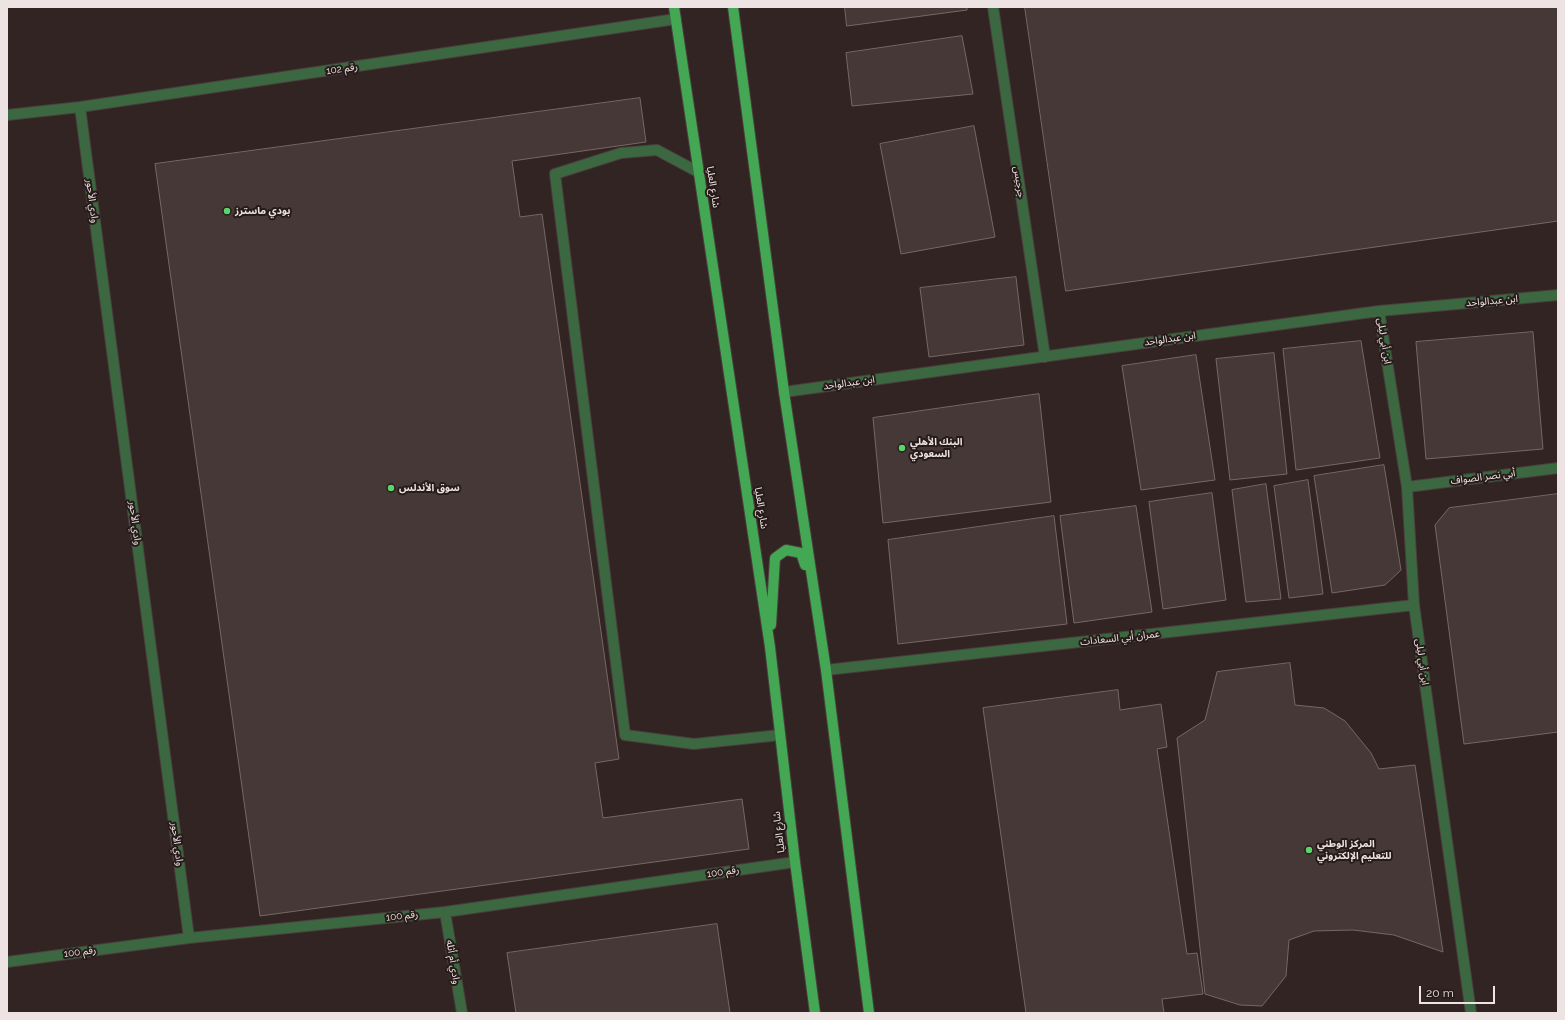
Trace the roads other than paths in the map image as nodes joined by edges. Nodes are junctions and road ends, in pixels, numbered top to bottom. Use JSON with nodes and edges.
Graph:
{"nodes":[{"id":1,"x":674,"y":7,"type":"edge"},
{"id":2,"x":733,"y":7,"type":"edge"},
{"id":3,"x":993,"y":7,"type":"edge"},
{"id":4,"x":676,"y":19,"type":"junction"},
{"id":5,"x":80,"y":107,"type":"junction"},
{"id":6,"x":7,"y":115,"type":"edge"},
{"id":7,"x":698,"y":172,"type":"junction"},
{"id":8,"x":1558,"y":295,"type":"edge"},
{"id":9,"x":1379,"y":311,"type":"junction"},
{"id":10,"x":1045,"y":356,"type":"junction"},
{"id":11,"x":784,"y":392,"type":"junction"},
{"id":12,"x":1558,"y":468,"type":"edge"},
{"id":13,"x":1407,"y":487,"type":"junction"},
{"id":14,"x":1414,"y":605,"type":"junction"},
{"id":15,"x":818,"y":618,"type":"junction"},
{"id":16,"x":770,"y":647,"type":"junction"},
{"id":17,"x":826,"y":670,"type":"junction"},
{"id":18,"x":780,"y":735,"type":"junction"},
{"id":19,"x":795,"y":862,"type":"junction"},
{"id":20,"x":445,"y":912,"type":"junction"},
{"id":21,"x":189,"y":938,"type":"junction"},
{"id":22,"x":7,"y":962,"type":"edge"},
{"id":23,"x":462,"y":1013,"type":"edge"},
{"id":24,"x":815,"y":1013,"type":"edge"},
{"id":25,"x":869,"y":1013,"type":"edge"},
{"id":26,"x":1471,"y":1013,"type":"edge"}],
"edges":[{"from":1,"to":4,"type":"main road","name":"شارع العليا"},
{"from":2,"to":11,"type":"main road"},
{"from":3,"to":10,"type":"street","name":"جرجيس"},
{"from":4,"to":5,"type":"street","name":"رقم 102"},
{"from":4,"to":7,"type":"main road","name":"شارع العليا"},
{"from":5,"to":6,"type":"street","name":"رقم 102"},
{"from":5,"to":21,"type":"street","name":"وادي الأحور"},
{"from":7,"to":16,"type":"main road","name":"شارع العليا"},
{"from":7,"to":18,"type":"street"},
{"from":8,"to":9,"type":"street","name":"ابن عبدالواحد"},
{"from":9,"to":10,"type":"street","name":"ابن عبدالواحد"},
{"from":9,"to":13,"type":"street","name":"ابن أبي ليلى"},
{"from":10,"to":11,"type":"street","name":"ابن عبدالواحد"},
{"from":11,"to":15,"type":"main road"},
{"from":12,"to":13,"type":"street","name":"أبي نصر الصواف"},
{"from":13,"to":14,"type":"street","name":"ابن أبي ليلى"},
{"from":14,"to":17,"type":"street","name":"عمران أبي السعادات"},
{"from":14,"to":26,"type":"street","name":"ابن أبي ليلى"},
{"from":15,"to":16,"type":"main road"},
{"from":15,"to":17,"type":"main road"},
{"from":16,"to":18,"type":"main road","name":"شارع العليا"},
{"from":17,"to":25,"type":"main road"},
{"from":18,"to":19,"type":"main road","name":"شارع العليا"},
{"from":19,"to":20,"type":"street","name":"رقم 100"},
{"from":19,"to":24,"type":"main road","name":"شارع العليا"},
{"from":20,"to":21,"type":"street","name":"رقم 100"},
{"from":20,"to":23,"type":"street","name":"وادي أم أثله"},
{"from":21,"to":22,"type":"street","name":"رقم 100"}]}
